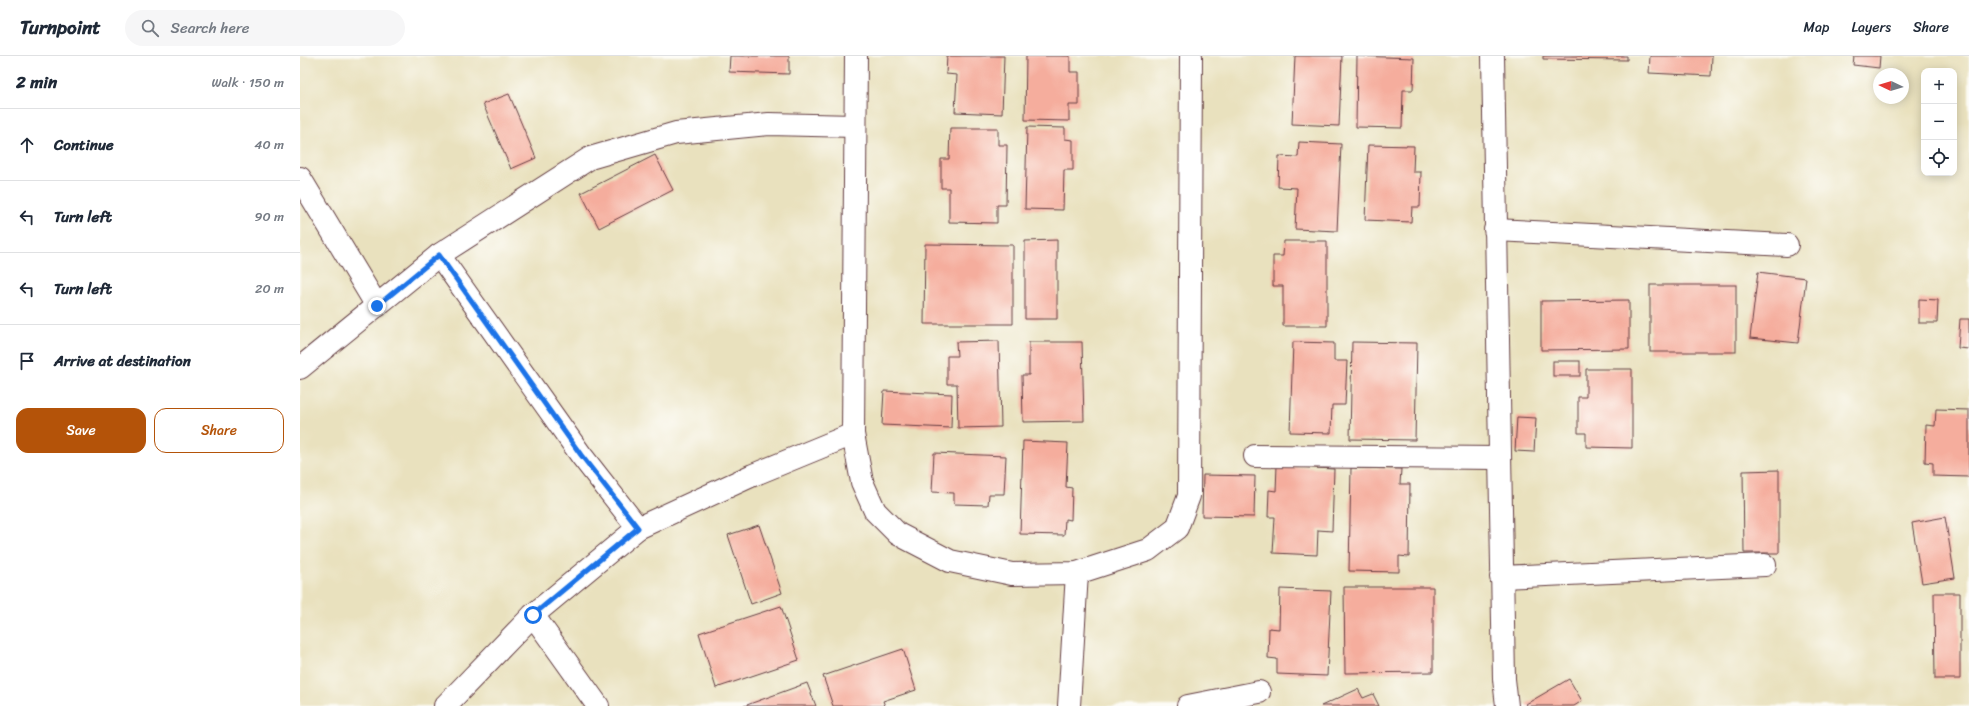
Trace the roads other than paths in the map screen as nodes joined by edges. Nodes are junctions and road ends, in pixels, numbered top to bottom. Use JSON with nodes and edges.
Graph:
{"nodes":[{"id":1,"x":856,"y":56,"type":"edge"},
{"id":2,"x":1191,"y":56,"type":"edge"},
{"id":3,"x":1493,"y":56,"type":"edge"},
{"id":4,"x":855,"y":126,"type":"junction"},
{"id":5,"x":300,"y":178,"type":"edge"},
{"id":6,"x":1495,"y":230,"type":"junction"},
{"id":7,"x":1787,"y":244,"type":"dead end"},
{"id":8,"x":439,"y":255,"type":"junction"},
{"id":9,"x":377,"y":306,"type":"junction"},
{"id":10,"x":300,"y":368,"type":"edge"},
{"id":11,"x":854,"y":434,"type":"junction"},
{"id":12,"x":1255,"y":456,"type":"dead end"},
{"id":13,"x":1499,"y":458,"type":"junction"},
{"id":14,"x":638,"y":528,"type":"junction"},
{"id":15,"x":1765,"y":565,"type":"dead end"},
{"id":16,"x":1077,"y":573,"type":"junction"},
{"id":17,"x":1501,"y":577,"type":"junction"},
{"id":18,"x":533,"y":615,"type":"junction"},
{"id":19,"x":1259,"y":692,"type":"dead end"},
{"id":20,"x":445,"y":706,"type":"edge"},
{"id":21,"x":598,"y":706,"type":"edge"},
{"id":22,"x":1068,"y":706,"type":"edge"},
{"id":23,"x":1188,"y":706,"type":"edge"},
{"id":24,"x":1507,"y":706,"type":"edge"}],
"edges":[{"from":1,"to":4,"type":"street"},
{"from":2,"to":16,"type":"street"},
{"from":3,"to":6,"type":"street"},
{"from":4,"to":8,"type":"street"},
{"from":4,"to":11,"type":"street"},
{"from":5,"to":9,"type":"street"},
{"from":6,"to":7,"type":"street"},
{"from":6,"to":13,"type":"street"},
{"from":8,"to":9,"type":"street"},
{"from":8,"to":14,"type":"street"},
{"from":9,"to":10,"type":"street"},
{"from":11,"to":14,"type":"street"},
{"from":11,"to":16,"type":"street"},
{"from":12,"to":13,"type":"street"},
{"from":13,"to":17,"type":"street"},
{"from":14,"to":18,"type":"street"},
{"from":15,"to":17,"type":"street"},
{"from":16,"to":22,"type":"street"},
{"from":17,"to":24,"type":"street"},
{"from":18,"to":20,"type":"street"},
{"from":18,"to":21,"type":"street"},
{"from":19,"to":23,"type":"street"}]}
